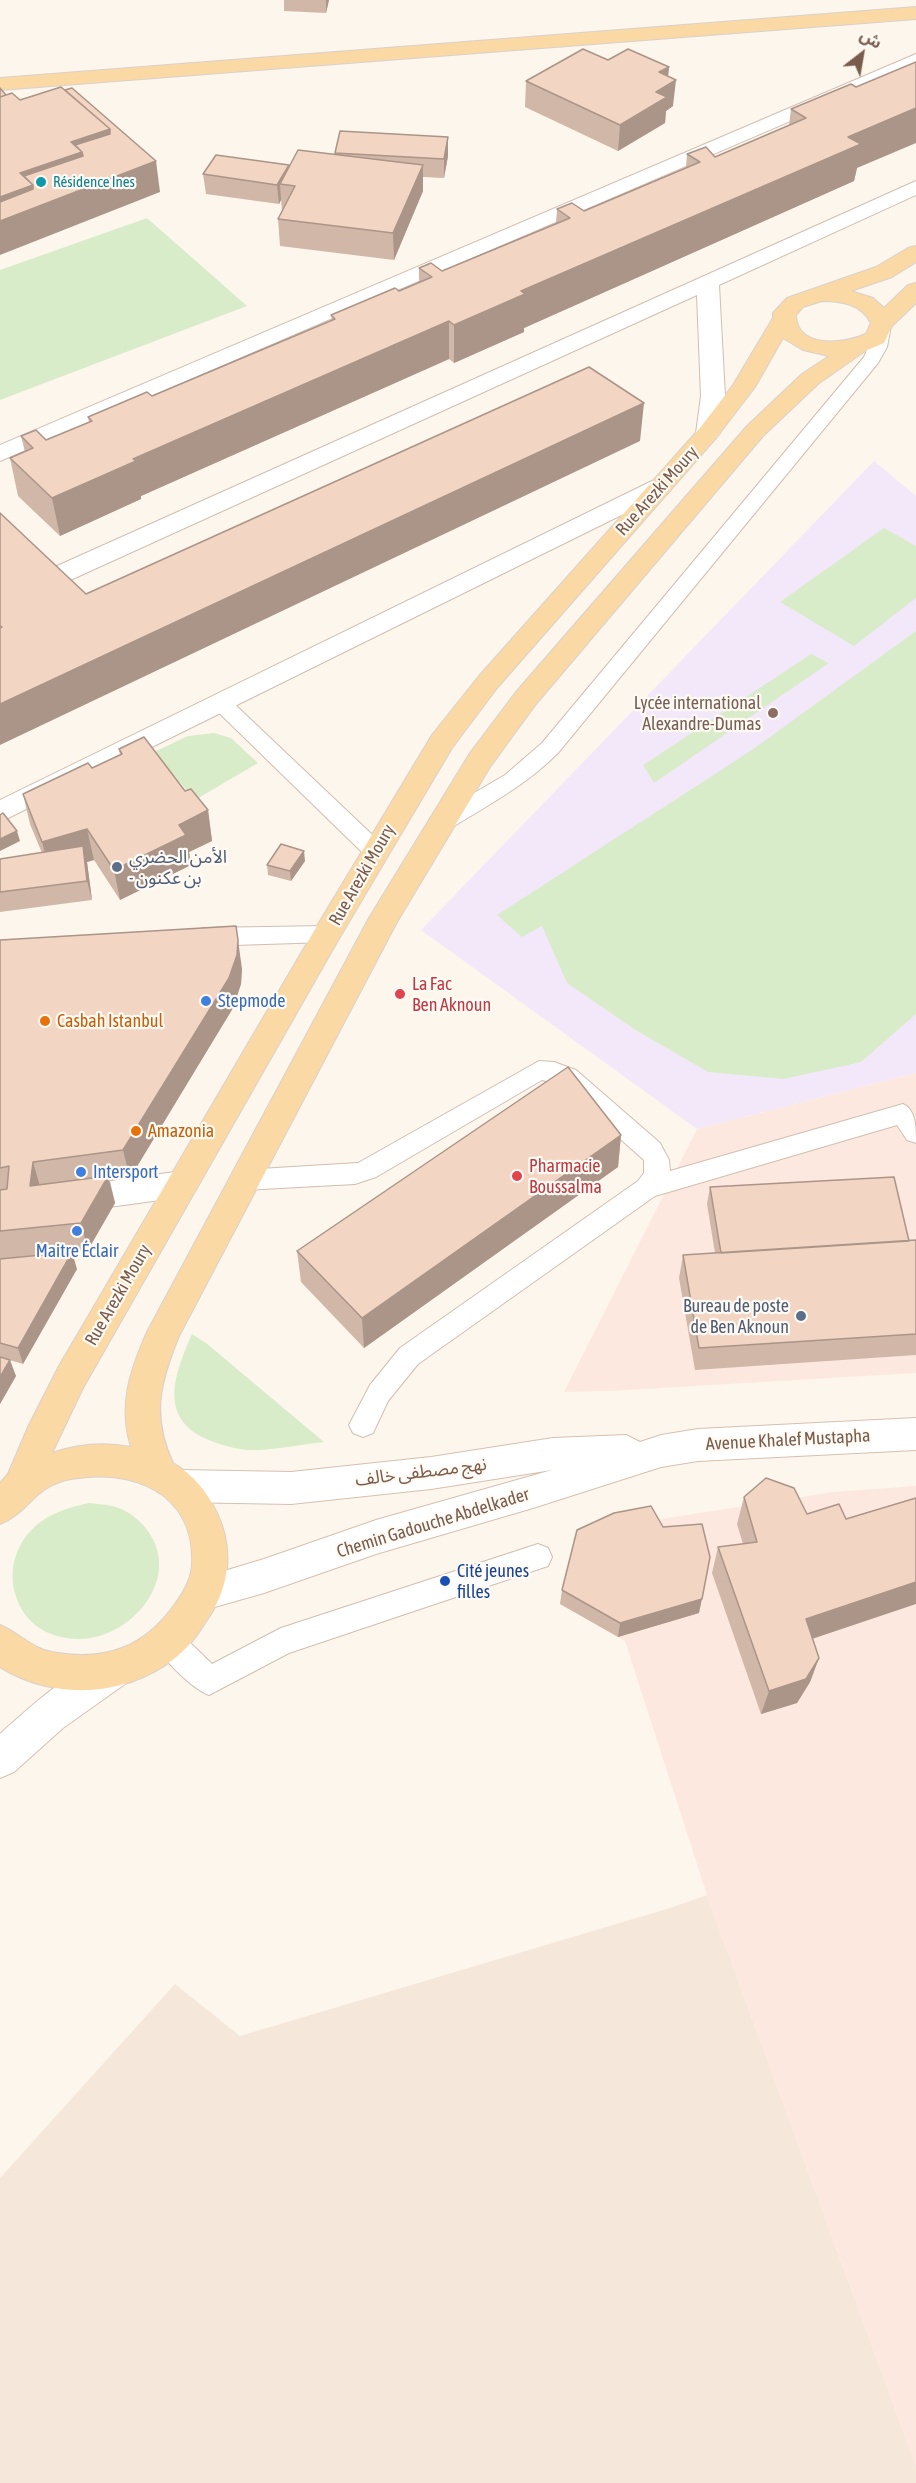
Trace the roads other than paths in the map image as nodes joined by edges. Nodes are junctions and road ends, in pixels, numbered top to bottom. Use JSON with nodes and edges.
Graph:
{"nodes":[{"id":1,"x":872,"y":0,"type":"edge"},
{"id":2,"x":916,"y":13,"type":"edge"},
{"id":3,"x":916,"y":60,"type":"edge"},
{"id":4,"x":2,"y":81,"type":"edge"},
{"id":5,"x":916,"y":187,"type":"edge"},
{"id":6,"x":916,"y":253,"type":"edge"},
{"id":7,"x":708,"y":283,"type":"junction"},
{"id":8,"x":916,"y":290,"type":"edge"},
{"id":9,"x":820,"y":294,"type":"junction"},
{"id":10,"x":782,"y":321,"type":"junction"},
{"id":11,"x":881,"y":327,"type":"junction"},
{"id":12,"x":856,"y":348,"type":"junction"},
{"id":13,"x":501,"y":375,"type":"junction"},
{"id":14,"x":526,"y":393,"type":"edge"},
{"id":15,"x":708,"y":433,"type":"junction"},
{"id":16,"x":0,"y":454,"type":"edge"},
{"id":17,"x":661,"y":486,"type":"junction"},
{"id":18,"x":46,"y":581,"type":"edge"},
{"id":19,"x":221,"y":703,"type":"junction"},
{"id":20,"x":0,"y":812,"type":"edge"},
{"id":21,"x":441,"y":823,"type":"junction"},
{"id":22,"x":375,"y":851,"type":"junction"},
{"id":23,"x":327,"y":934,"type":"junction"},
{"id":24,"x":177,"y":938,"type":"edge"},
{"id":25,"x":916,"y":1133,"type":"edge"},
{"id":26,"x":243,"y":1180,"type":"junction"},
{"id":27,"x":182,"y":1184,"type":"junction"},
{"id":28,"x":647,"y":1188,"type":"junction"},
{"id":29,"x":0,"y":1209,"type":"edge"},
{"id":30,"x":363,"y":1425,"type":"dead end"},
{"id":31,"x":916,"y":1434,"type":"edge"},
{"id":32,"x":661,"y":1451,"type":"junction"},
{"id":33,"x":169,"y":1478,"type":"junction"},
{"id":34,"x":11,"y":1496,"type":"edge"},
{"id":35,"x":538,"y":1557,"type":"dead end"},
{"id":36,"x":204,"y":1593,"type":"junction"},
{"id":37,"x":168,"y":1641,"type":"junction"},
{"id":38,"x":0,"y":1643,"type":"edge"},
{"id":39,"x":112,"y":1671,"type":"junction"},
{"id":40,"x":0,"y":1759,"type":"edge"}],
"edges":[{"from":1,"to":4,"type":"main road"},
{"from":2,"to":4,"type":"main road"},
{"from":3,"to":16,"type":"street"},
{"from":5,"to":7,"type":"street"},
{"from":6,"to":9,"type":"main road"},
{"from":7,"to":13,"type":"street"},
{"from":7,"to":15,"type":"street"},
{"from":8,"to":11,"type":"main road"},
{"from":9,"to":10,"type":"main road"},
{"from":9,"to":11,"type":"main road"},
{"from":10,"to":12,"type":"main road"},
{"from":10,"to":15,"type":"main road","name":"Rue Arezki Moury"},
{"from":11,"to":12,"type":"main road"},
{"from":11,"to":21,"type":"lane"},
{"from":12,"to":21,"type":"main road","name":"Rue Arezki Moury"},
{"from":13,"to":14,"type":"street"},
{"from":13,"to":18,"type":"street"},
{"from":15,"to":17,"type":"main road","name":"Rue Arezki Moury"},
{"from":17,"to":19,"type":"street"},
{"from":17,"to":22,"type":"main road","name":"Rue Arezki Moury"},
{"from":19,"to":20,"type":"street"},
{"from":19,"to":22,"type":"lane"},
{"from":21,"to":26,"type":"main road","name":"Rue Arezki Moury"},
{"from":22,"to":23,"type":"main road","name":"Rue Arezki Moury"},
{"from":23,"to":24,"type":"lane"},
{"from":23,"to":27,"type":"main road","name":"Rue Arezki Moury"},
{"from":25,"to":28,"type":"lane"},
{"from":26,"to":28,"type":"lane"},
{"from":26,"to":33,"type":"main road","name":"Rue Arezki Moury"},
{"from":27,"to":29,"type":"street"},
{"from":27,"to":34,"type":"main road","name":"Rue Arezki Moury"},
{"from":28,"to":30,"type":"lane"},
{"from":31,"to":32,"type":"street","name":"Avenue Khalef Mustapha"},
{"from":32,"to":33,"type":"street","name":"نهج مصطفى خالف"},
{"from":32,"to":36,"type":"street","name":"Chemin Gadouche Abdelkader"},
{"from":33,"to":34,"type":"main road"},
{"from":33,"to":36,"type":"main road","name":"Rue Arezki Moury"},
{"from":35,"to":37,"type":"lane"},
{"from":36,"to":37,"type":"main road","name":"Rue Arezki Moury"},
{"from":37,"to":39,"type":"main road","name":"Rue Arezki Moury"},
{"from":38,"to":39,"type":"main road","name":"Rue Arezki Moury"},
{"from":39,"to":40,"type":"street"}]}
